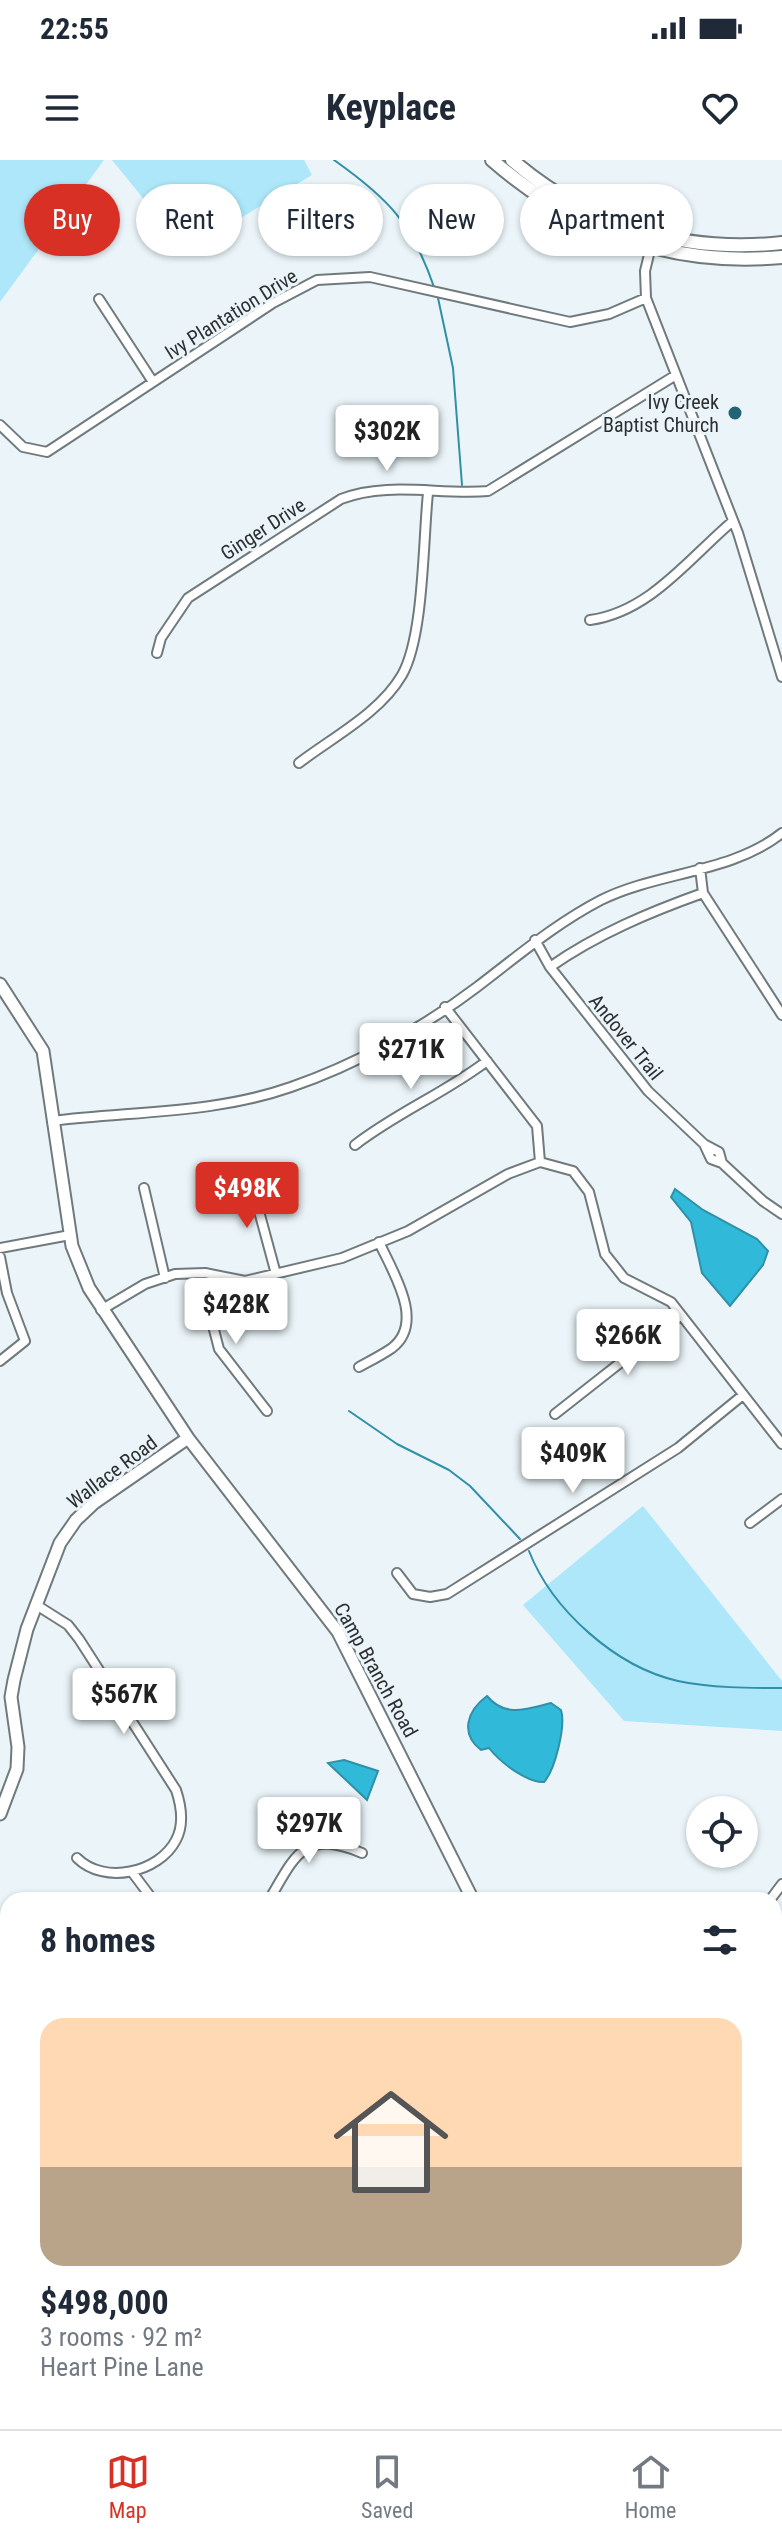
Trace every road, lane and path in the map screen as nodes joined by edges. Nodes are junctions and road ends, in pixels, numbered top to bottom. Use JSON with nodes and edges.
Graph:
{"nodes":[{"id":1,"x":492,"y":160,"type":"edge"},
{"id":2,"x":512,"y":160,"type":"edge"},
{"id":3,"x":525,"y":184,"type":"edge"},
{"id":4,"x":545,"y":184,"type":"edge"},
{"id":5,"x":782,"y":243,"type":"edge"},
{"id":6,"x":693,"y":244,"type":"edge"},
{"id":7,"x":693,"y":252,"type":"edge"},
{"id":8,"x":649,"y":256,"type":"edge"},
{"id":9,"x":782,"y":257,"type":"edge"},
{"id":10,"x":646,"y":298,"type":"junction"},
{"id":11,"x":99,"y":299,"type":"dead end"},
{"id":12,"x":676,"y":375,"type":"junction"},
{"id":13,"x":153,"y":382,"type":"junction"},
{"id":14,"x":0,"y":425,"type":"edge"},
{"id":15,"x":428,"y":493,"type":"junction"},
{"id":16,"x":733,"y":521,"type":"junction"},
{"id":17,"x":590,"y":620,"type":"dead end"},
{"id":18,"x":157,"y":653,"type":"dead end"},
{"id":19,"x":782,"y":677,"type":"edge"},
{"id":20,"x":299,"y":763,"type":"dead end"},
{"id":21,"x":782,"y":833,"type":"edge"},
{"id":22,"x":700,"y":868,"type":"junction"},
{"id":23,"x":703,"y":893,"type":"junction"},
{"id":24,"x":535,"y":940,"type":"junction"},
{"id":25,"x":550,"y":967,"type":"junction"},
{"id":26,"x":0,"y":984,"type":"edge"},
{"id":27,"x":445,"y":1007,"type":"junction"},
{"id":28,"x":782,"y":1015,"type":"edge"},
{"id":29,"x":487,"y":1061,"type":"junction"},
{"id":30,"x":52,"y":1121,"type":"junction"},
{"id":31,"x":355,"y":1145,"type":"dead end"},
{"id":32,"x":540,"y":1162,"type":"junction"},
{"id":33,"x":250,"y":1178,"type":"dead end"},
{"id":34,"x":144,"y":1188,"type":"dead end"},
{"id":35,"x":782,"y":1214,"type":"edge"},
{"id":36,"x":70,"y":1235,"type":"junction"},
{"id":37,"x":379,"y":1242,"type":"junction"},
{"id":38,"x":0,"y":1248,"type":"edge"},
{"id":39,"x":0,"y":1257,"type":"edge"},
{"id":40,"x":276,"y":1274,"type":"junction"},
{"id":41,"x":219,"y":1276,"type":"junction"},
{"id":42,"x":165,"y":1278,"type":"junction"},
{"id":43,"x":101,"y":1310,"type":"junction"},
{"id":44,"x":681,"y":1315,"type":"junction"},
{"id":45,"x":0,"y":1361,"type":"edge"},
{"id":46,"x":359,"y":1367,"type":"dead end"},
{"id":47,"x":743,"y":1395,"type":"junction"},
{"id":48,"x":267,"y":1411,"type":"dead end"},
{"id":49,"x":555,"y":1414,"type":"dead end"},
{"id":50,"x":188,"y":1438,"type":"junction"},
{"id":51,"x":782,"y":1444,"type":"edge"},
{"id":52,"x":782,"y":1499,"type":"edge"},
{"id":53,"x":750,"y":1523,"type":"dead end"},
{"id":54,"x":397,"y":1573,"type":"dead end"},
{"id":55,"x":38,"y":1606,"type":"junction"},
{"id":56,"x":0,"y":1814,"type":"edge"},
{"id":57,"x":362,"y":1853,"type":"dead end"},
{"id":58,"x":77,"y":1858,"type":"dead end"},
{"id":59,"x":132,"y":1872,"type":"junction"},
{"id":60,"x":147,"y":1892,"type":"edge"},
{"id":61,"x":274,"y":1892,"type":"edge"},
{"id":62,"x":469,"y":1892,"type":"edge"}],
"edges":[{"from":1,"to":3,"type":"main road"},
{"from":2,"to":4,"type":"main road"},
{"from":5,"to":6,"type":"main road"},
{"from":7,"to":9,"type":"main road"},
{"from":8,"to":10,"type":"street"},
{"from":10,"to":12,"type":"street"},
{"from":10,"to":13,"type":"street","name":"Ivy Plantation Drive"},
{"from":11,"to":13,"type":"street"},
{"from":12,"to":15,"type":"street","name":"Ginger Drive"},
{"from":12,"to":16,"type":"street"},
{"from":13,"to":14,"type":"street","name":"Ivy Plantation Drive"},
{"from":15,"to":18,"type":"street","name":"Ginger Drive"},
{"from":15,"to":20,"type":"street"},
{"from":16,"to":17,"type":"street"},
{"from":16,"to":19,"type":"street"},
{"from":21,"to":22,"type":"street"},
{"from":22,"to":23,"type":"street"},
{"from":22,"to":24,"type":"street"},
{"from":23,"to":25,"type":"street"},
{"from":23,"to":28,"type":"street"},
{"from":24,"to":25,"type":"street","name":"Andover Trail"},
{"from":24,"to":27,"type":"street"},
{"from":25,"to":35,"type":"street","name":"Andover Trail"},
{"from":26,"to":30,"type":"street"},
{"from":27,"to":29,"type":"street"},
{"from":27,"to":30,"type":"street"},
{"from":29,"to":31,"type":"street"},
{"from":29,"to":32,"type":"street"},
{"from":30,"to":36,"type":"street","name":"Camp Branch Road"},
{"from":32,"to":37,"type":"street"},
{"from":32,"to":44,"type":"street"},
{"from":33,"to":40,"type":"street"},
{"from":34,"to":42,"type":"street"},
{"from":36,"to":38,"type":"street"},
{"from":36,"to":43,"type":"street","name":"Camp Branch Road"},
{"from":37,"to":40,"type":"street"},
{"from":37,"to":46,"type":"street"},
{"from":39,"to":45,"type":"street"},
{"from":40,"to":41,"type":"street"},
{"from":41,"to":42,"type":"street"},
{"from":41,"to":48,"type":"street"},
{"from":42,"to":43,"type":"street"},
{"from":43,"to":50,"type":"street","name":"Camp Branch Road"},
{"from":44,"to":47,"type":"street"},
{"from":44,"to":49,"type":"street"},
{"from":47,"to":51,"type":"street"},
{"from":47,"to":54,"type":"street"},
{"from":50,"to":55,"type":"street","name":"Wallace Road"},
{"from":50,"to":62,"type":"street","name":"Camp Branch Road"},
{"from":52,"to":53,"type":"street"},
{"from":55,"to":56,"type":"street","name":"Wallace Road"},
{"from":55,"to":59,"type":"street"},
{"from":57,"to":61,"type":"street"},
{"from":58,"to":59,"type":"street"},
{"from":59,"to":60,"type":"street"}]}
